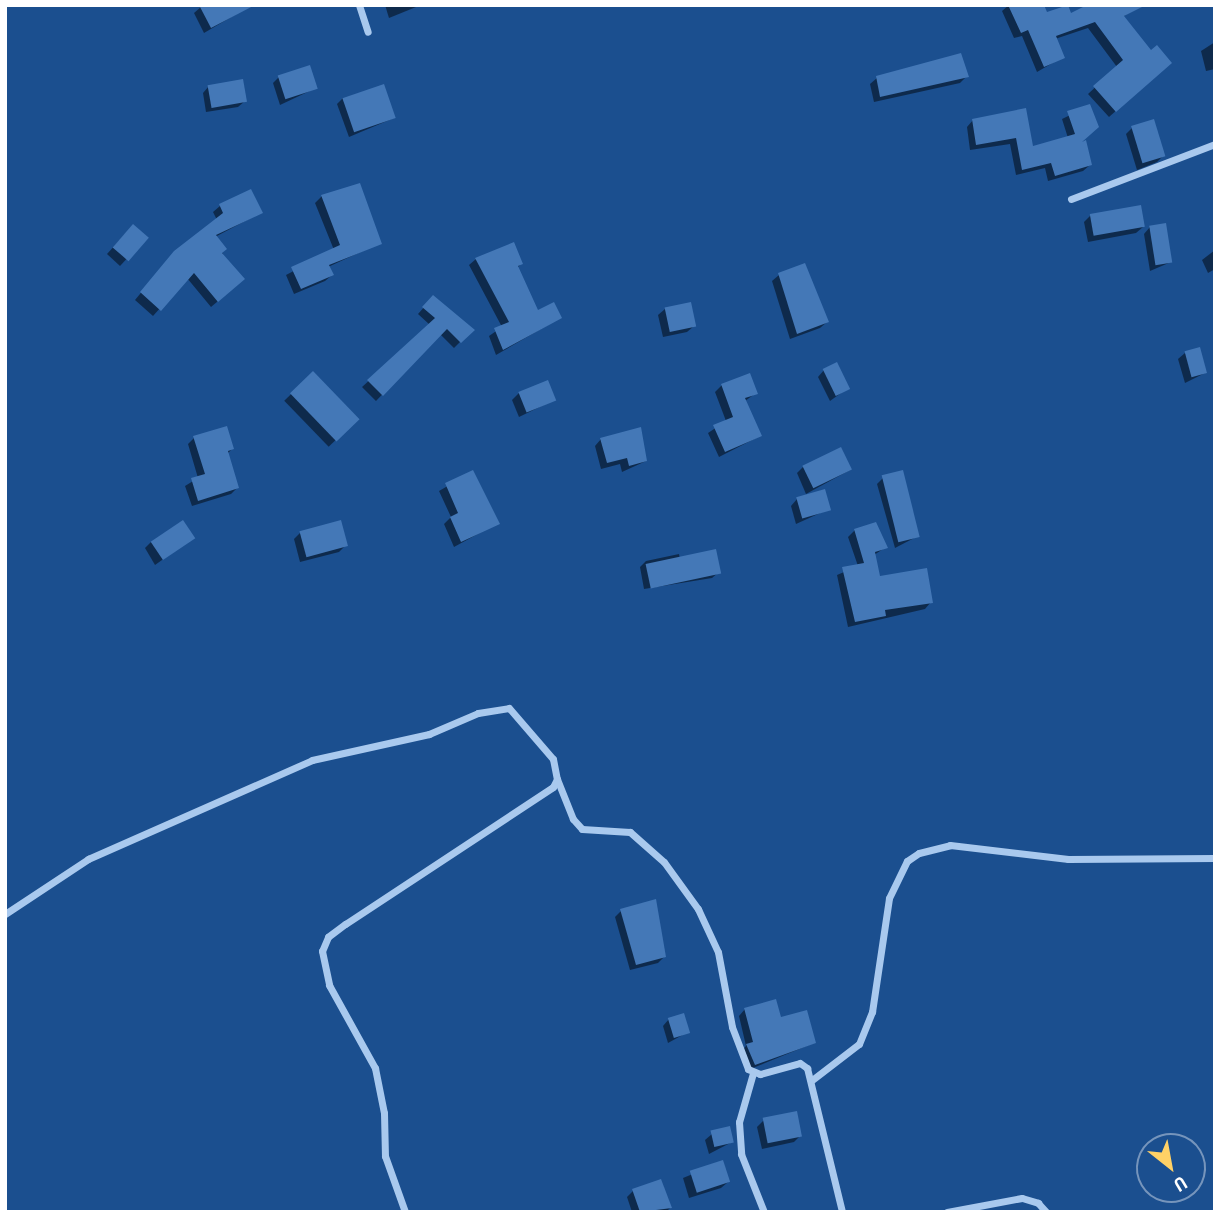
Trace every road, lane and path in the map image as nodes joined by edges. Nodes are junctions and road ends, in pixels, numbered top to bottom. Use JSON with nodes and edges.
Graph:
{"nodes":[{"id":1,"x":359,"y":5,"type":"edge"},
{"id":2,"x":368,"y":32,"type":"dead end"},
{"id":3,"x":1215,"y":144,"type":"edge"},
{"id":4,"x":1071,"y":199,"type":"dead end"},
{"id":5,"x":557,"y":779,"type":"junction"},
{"id":6,"x":1215,"y":858,"type":"edge"},
{"id":7,"x":5,"y":915,"type":"edge"},
{"id":8,"x":753,"y":1073,"type":"junction"},
{"id":9,"x":812,"y":1080,"type":"junction"},
{"id":10,"x":405,"y":1212,"type":"edge"},
{"id":11,"x":764,"y":1212,"type":"edge"},
{"id":12,"x":842,"y":1212,"type":"edge"},
{"id":13,"x":947,"y":1212,"type":"edge"},
{"id":14,"x":1046,"y":1212,"type":"edge"}],
"edges":[{"from":1,"to":2,"type":"street"},
{"from":3,"to":4,"type":"street"},
{"from":5,"to":7,"type":"street"},
{"from":5,"to":8,"type":"street"},
{"from":5,"to":10,"type":"street"},
{"from":6,"to":9,"type":"street"},
{"from":8,"to":9,"type":"street"},
{"from":8,"to":11,"type":"street"},
{"from":9,"to":12,"type":"street"},
{"from":13,"to":14,"type":"street"}]}
